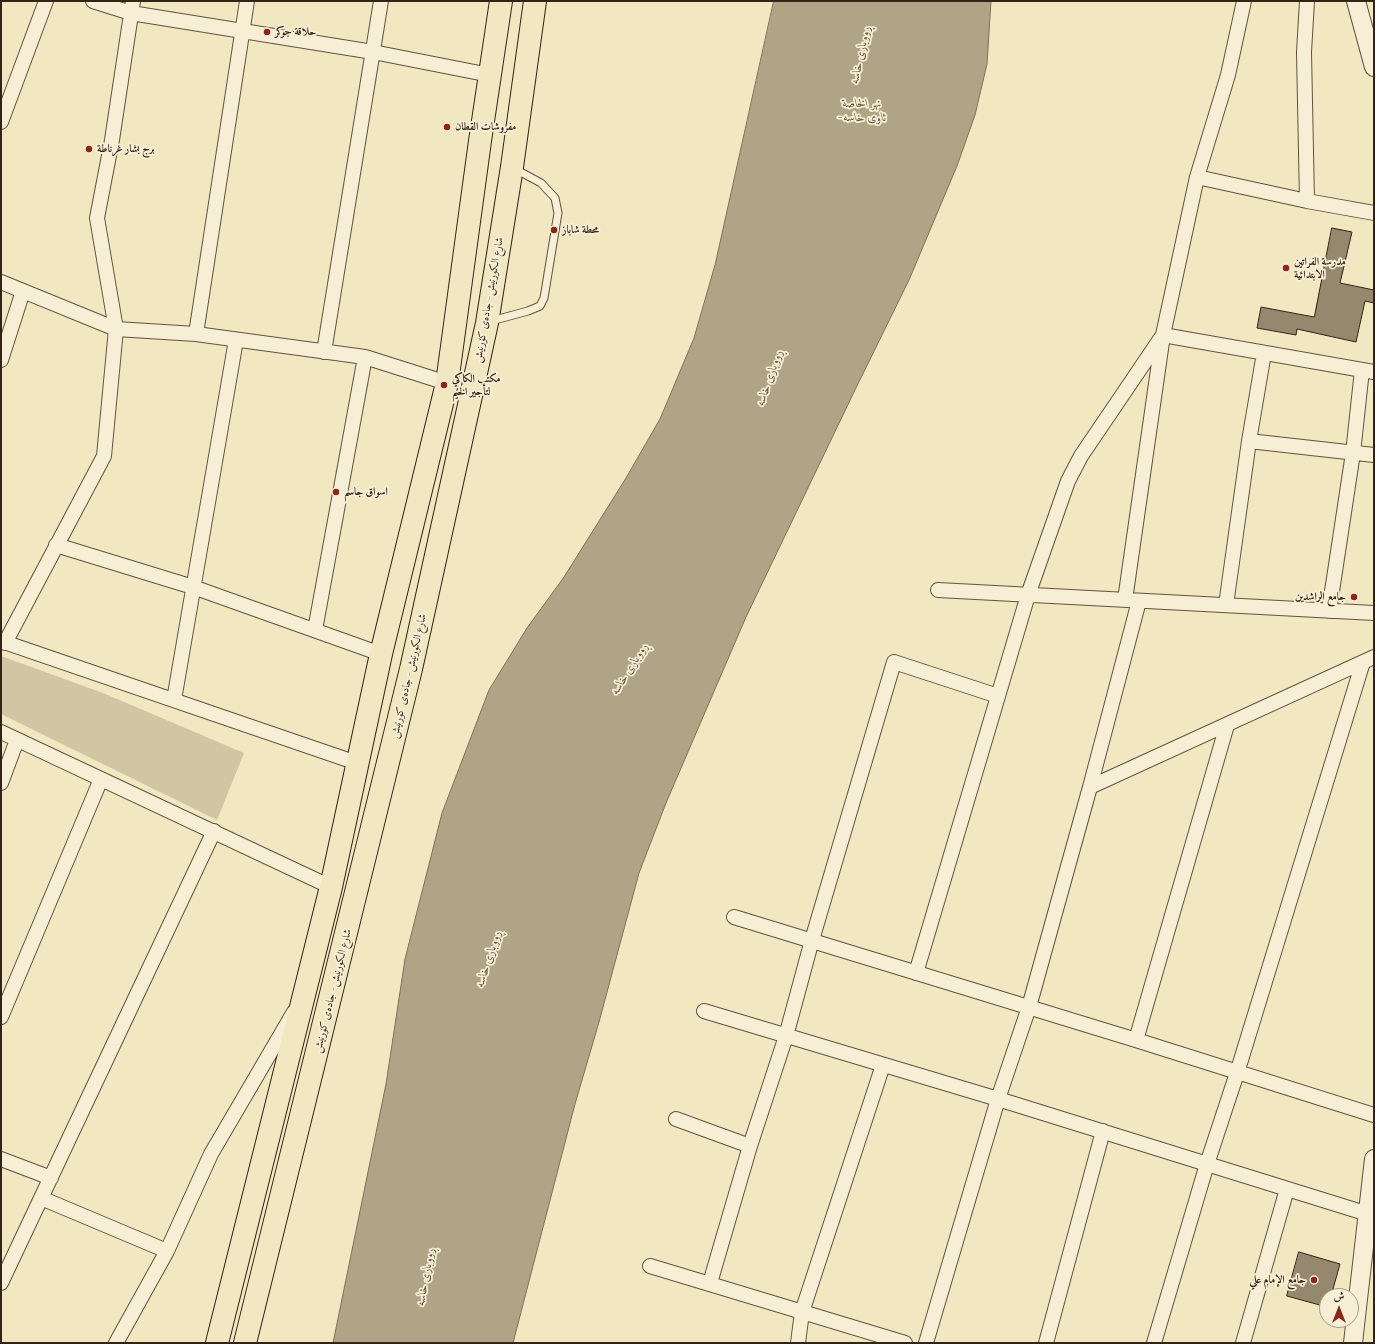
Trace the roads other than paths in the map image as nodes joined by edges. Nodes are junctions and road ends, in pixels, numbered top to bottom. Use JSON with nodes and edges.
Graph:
{"nodes":[{"id":1,"x":46,"y":1,"type":"edge"},
{"id":2,"x":94,"y":1,"type":"edge"},
{"id":3,"x":247,"y":1,"type":"edge"},
{"id":4,"x":381,"y":1,"type":"edge"},
{"id":5,"x":501,"y":1,"type":"edge"},
{"id":6,"x":535,"y":1,"type":"edge"},
{"id":7,"x":1244,"y":1,"type":"edge"},
{"id":8,"x":1306,"y":1,"type":"edge"},
{"id":9,"x":1356,"y":1,"type":"edge"},
{"id":10,"x":132,"y":7,"type":"edge"},
{"id":11,"x":242,"y":30,"type":"junction"},
{"id":12,"x":373,"y":52,"type":"junction"},
{"id":13,"x":1374,"y":67,"type":"edge"},
{"id":14,"x":490,"y":75,"type":"junction"},
{"id":15,"x":5,"y":98,"type":"edge"},
{"id":16,"x":1,"y":122,"type":"edge"},
{"id":17,"x":512,"y":167,"type":"junction"},
{"id":18,"x":1197,"y":177,"type":"junction"},
{"id":19,"x":473,"y":194,"type":"junction"},
{"id":20,"x":507,"y":199,"type":"junction"},
{"id":21,"x":1307,"y":202,"type":"junction"},
{"id":22,"x":1374,"y":213,"type":"edge"},
{"id":23,"x":465,"y":252,"type":"junction"},
{"id":24,"x":497,"y":257,"type":"junction"},
{"id":25,"x":1,"y":282,"type":"edge"},
{"id":26,"x":24,"y":291,"type":"junction"},
{"id":27,"x":487,"y":322,"type":"junction"},
{"id":28,"x":116,"y":329,"type":"junction"},
{"id":29,"x":196,"y":334,"type":"junction"},
{"id":30,"x":1163,"y":335,"type":"junction"},
{"id":31,"x":236,"y":340,"type":"junction"},
{"id":32,"x":324,"y":352,"type":"junction"},
{"id":33,"x":1264,"y":353,"type":"junction"},
{"id":34,"x":365,"y":358,"type":"junction"},
{"id":35,"x":1,"y":360,"type":"edge"},
{"id":36,"x":1368,"y":371,"type":"edge"},
{"id":37,"x":447,"y":383,"type":"junction"},
{"id":38,"x":1249,"y":441,"type":"junction"},
{"id":39,"x":1353,"y":453,"type":"junction"},
{"id":40,"x":1374,"y":455,"type":"edge"},
{"id":41,"x":56,"y":545,"type":"junction"},
{"id":42,"x":193,"y":587,"type":"junction"},
{"id":43,"x":938,"y":590,"type":"dead end"},
{"id":44,"x":1028,"y":595,"type":"junction"},
{"id":45,"x":1132,"y":600,"type":"junction"},
{"id":46,"x":1226,"y":605,"type":"junction"},
{"id":47,"x":1328,"y":611,"type":"junction"},
{"id":48,"x":1374,"y":613,"type":"edge"},
{"id":49,"x":315,"y":630,"type":"junction"},
{"id":50,"x":3,"y":642,"type":"edge"},
{"id":51,"x":381,"y":654,"type":"junction"},
{"id":52,"x":1369,"y":659,"type":"edge"},
{"id":53,"x":998,"y":696,"type":"junction"},
{"id":54,"x":174,"y":700,"type":"junction"},
{"id":55,"x":1227,"y":724,"type":"junction"},
{"id":56,"x":1,"y":732,"type":"edge"},
{"id":57,"x":17,"y":740,"type":"junction"},
{"id":58,"x":357,"y":763,"type":"junction"},
{"id":59,"x":101,"y":779,"type":"junction"},
{"id":60,"x":1,"y":783,"type":"edge"},
{"id":61,"x":1090,"y":787,"type":"junction"},
{"id":62,"x":214,"y":831,"type":"junction"},
{"id":63,"x":331,"y":887,"type":"junction"},
{"id":64,"x":734,"y":917,"type":"dead end"},
{"id":65,"x":812,"y":940,"type":"junction"},
{"id":66,"x":916,"y":973,"type":"junction"},
{"id":67,"x":306,"y":990,"type":"junction"},
{"id":68,"x":1029,"y":1007,"type":"junction"},
{"id":69,"x":704,"y":1011,"type":"dead end"},
{"id":70,"x":2,"y":1013,"type":"edge"},
{"id":71,"x":786,"y":1036,"type":"junction"},
{"id":72,"x":1136,"y":1040,"type":"junction"},
{"id":73,"x":883,"y":1065,"type":"junction"},
{"id":74,"x":1237,"y":1073,"type":"junction"},
{"id":75,"x":998,"y":1098,"type":"junction"},
{"id":76,"x":1374,"y":1115,"type":"edge"},
{"id":77,"x":676,"y":1119,"type":"dead end"},
{"id":78,"x":1103,"y":1131,"type":"junction"},
{"id":79,"x":750,"y":1146,"type":"junction"},
{"id":80,"x":1374,"y":1158,"type":"edge"},
{"id":81,"x":1,"y":1159,"type":"edge"},
{"id":82,"x":1207,"y":1164,"type":"junction"},
{"id":83,"x":51,"y":1178,"type":"junction"},
{"id":84,"x":1287,"y":1190,"type":"junction"},
{"id":85,"x":41,"y":1198,"type":"junction"},
{"id":86,"x":1368,"y":1214,"type":"junction"},
{"id":87,"x":167,"y":1252,"type":"junction"},
{"id":88,"x":650,"y":1266,"type":"dead end"},
{"id":89,"x":1,"y":1283,"type":"edge"},
{"id":90,"x":710,"y":1283,"type":"junction"},
{"id":91,"x":802,"y":1312,"type":"junction"},
{"id":92,"x":116,"y":1343,"type":"edge"},
{"id":93,"x":217,"y":1343,"type":"edge"},
{"id":94,"x":245,"y":1343,"type":"edge"},
{"id":95,"x":798,"y":1343,"type":"edge"},
{"id":96,"x":905,"y":1343,"type":"edge"},
{"id":97,"x":926,"y":1343,"type":"edge"},
{"id":98,"x":1046,"y":1343,"type":"edge"},
{"id":99,"x":1154,"y":1343,"type":"edge"},
{"id":100,"x":1243,"y":1343,"type":"edge"},
{"id":101,"x":1353,"y":1343,"type":"edge"}],
"edges":[{"from":1,"to":15,"type":"street"},
{"from":2,"to":10,"type":"street"},
{"from":3,"to":11,"type":"street"},
{"from":4,"to":12,"type":"street"},
{"from":5,"to":14,"type":"main road"},
{"from":6,"to":17,"type":"main road","name":"شارع الكورنيش - جادەی کۆرنیش"},
{"from":7,"to":18,"type":"street"},
{"from":8,"to":21,"type":"street"},
{"from":9,"to":13,"type":"street"},
{"from":10,"to":11,"type":"street"},
{"from":10,"to":28,"type":"street"},
{"from":11,"to":12,"type":"street"},
{"from":11,"to":29,"type":"street"},
{"from":12,"to":14,"type":"street"},
{"from":12,"to":32,"type":"street"},
{"from":14,"to":19,"type":"main road"},
{"from":15,"to":16,"type":"street"},
{"from":17,"to":20,"type":"main road","name":"شارع الكورنيش - جادەی کۆرنیش"},
{"from":17,"to":27,"type":"lane"},
{"from":18,"to":21,"type":"street"},
{"from":18,"to":30,"type":"street"},
{"from":19,"to":20,"type":"main road"},
{"from":19,"to":23,"type":"main road"},
{"from":20,"to":24,"type":"main road","name":"شارع الكورنيش - جادەی کۆرنیش"},
{"from":21,"to":22,"type":"street"},
{"from":23,"to":24,"type":"main road"},
{"from":23,"to":37,"type":"main road"},
{"from":24,"to":27,"type":"main road","name":"شارع الكورنيش - جادەی کۆرنیش"},
{"from":25,"to":26,"type":"street"},
{"from":26,"to":28,"type":"street"},
{"from":26,"to":35,"type":"street"},
{"from":27,"to":94,"type":"main road","name":"شارع الكورنيش - جادەی کۆرنیش"},
{"from":28,"to":29,"type":"street"},
{"from":28,"to":41,"type":"street"},
{"from":29,"to":31,"type":"street"},
{"from":30,"to":33,"type":"street"},
{"from":30,"to":44,"type":"street"},
{"from":30,"to":45,"type":"street"},
{"from":31,"to":32,"type":"street"},
{"from":31,"to":42,"type":"street"},
{"from":32,"to":34,"type":"street"},
{"from":33,"to":36,"type":"street"},
{"from":33,"to":38,"type":"street"},
{"from":34,"to":37,"type":"street"},
{"from":34,"to":49,"type":"street"},
{"from":36,"to":39,"type":"street"},
{"from":37,"to":51,"type":"main road"},
{"from":38,"to":39,"type":"street"},
{"from":38,"to":46,"type":"street"},
{"from":39,"to":40,"type":"street"},
{"from":39,"to":47,"type":"street"},
{"from":41,"to":42,"type":"street"},
{"from":41,"to":50,"type":"street"},
{"from":42,"to":49,"type":"street"},
{"from":42,"to":54,"type":"street"},
{"from":43,"to":44,"type":"street"},
{"from":44,"to":45,"type":"street"},
{"from":44,"to":53,"type":"street"},
{"from":45,"to":46,"type":"street"},
{"from":45,"to":61,"type":"street"},
{"from":46,"to":47,"type":"street"},
{"from":47,"to":48,"type":"street"},
{"from":49,"to":51,"type":"street"},
{"from":50,"to":54,"type":"street"},
{"from":51,"to":58,"type":"main road"},
{"from":52,"to":55,"type":"street"},
{"from":52,"to":74,"type":"street"},
{"from":53,"to":65,"type":"street"},
{"from":53,"to":66,"type":"street"},
{"from":54,"to":58,"type":"street"},
{"from":55,"to":61,"type":"street"},
{"from":55,"to":72,"type":"street"},
{"from":56,"to":57,"type":"street"},
{"from":57,"to":59,"type":"street"},
{"from":57,"to":60,"type":"street"},
{"from":58,"to":63,"type":"main road"},
{"from":59,"to":62,"type":"street"},
{"from":59,"to":70,"type":"street"},
{"from":61,"to":68,"type":"street"},
{"from":62,"to":63,"type":"street"},
{"from":62,"to":83,"type":"street"},
{"from":63,"to":67,"type":"main road"},
{"from":64,"to":65,"type":"street"},
{"from":65,"to":66,"type":"street"},
{"from":65,"to":71,"type":"street"},
{"from":66,"to":68,"type":"street"},
{"from":67,"to":87,"type":"street"},
{"from":67,"to":93,"type":"main road"},
{"from":68,"to":72,"type":"street"},
{"from":68,"to":75,"type":"street"},
{"from":69,"to":71,"type":"street"},
{"from":71,"to":73,"type":"street"},
{"from":71,"to":79,"type":"street"},
{"from":72,"to":74,"type":"street"},
{"from":73,"to":75,"type":"street"},
{"from":73,"to":91,"type":"street"},
{"from":74,"to":76,"type":"street"},
{"from":74,"to":82,"type":"street"},
{"from":75,"to":78,"type":"street"},
{"from":75,"to":97,"type":"street"},
{"from":77,"to":79,"type":"street"},
{"from":78,"to":82,"type":"street"},
{"from":78,"to":98,"type":"street"},
{"from":79,"to":90,"type":"street"},
{"from":80,"to":86,"type":"street"},
{"from":81,"to":83,"type":"street"},
{"from":82,"to":84,"type":"street"},
{"from":82,"to":99,"type":"street"},
{"from":83,"to":85,"type":"street"},
{"from":84,"to":86,"type":"street"},
{"from":84,"to":100,"type":"street"},
{"from":85,"to":87,"type":"street"},
{"from":85,"to":89,"type":"street"},
{"from":86,"to":101,"type":"street"},
{"from":87,"to":92,"type":"street"},
{"from":88,"to":90,"type":"street"},
{"from":90,"to":91,"type":"street"},
{"from":91,"to":95,"type":"street"},
{"from":91,"to":96,"type":"street"}]}
